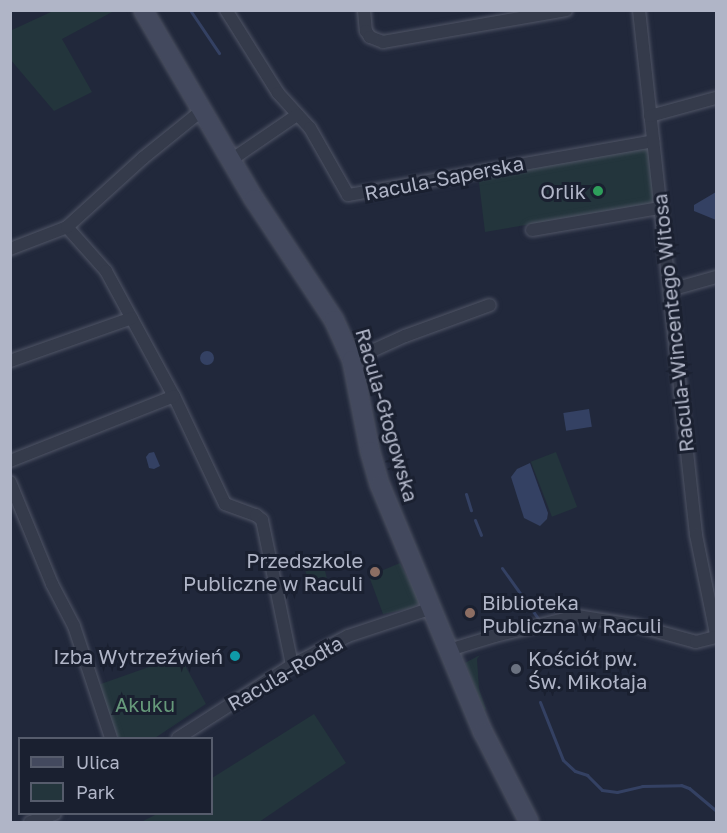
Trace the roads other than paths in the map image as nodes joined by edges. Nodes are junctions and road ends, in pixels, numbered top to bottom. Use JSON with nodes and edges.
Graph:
{"nodes":[{"id":1,"x":143,"y":10,"type":"edge"},
{"id":2,"x":226,"y":10,"type":"edge"},
{"id":3,"x":364,"y":10,"type":"edge"},
{"id":4,"x":566,"y":10,"type":"edge"},
{"id":5,"x":639,"y":10,"type":"edge"},
{"id":6,"x":717,"y":98,"type":"edge"},
{"id":7,"x":201,"y":111,"type":"junction"},
{"id":8,"x":297,"y":115,"type":"junction"},
{"id":9,"x":650,"y":116,"type":"junction"},
{"id":10,"x":653,"y":141,"type":"junction"},
{"id":11,"x":231,"y":160,"type":"junction"},
{"id":12,"x":660,"y":208,"type":"junction"},
{"id":13,"x":67,"y":227,"type":"junction"},
{"id":14,"x":532,"y":230,"type":"dead end"},
{"id":15,"x":10,"y":249,"type":"edge"},
{"id":16,"x":717,"y":278,"type":"edge"},
{"id":17,"x":670,"y":290,"type":"junction"},
{"id":18,"x":490,"y":305,"type":"dead end"},
{"id":19,"x":132,"y":318,"type":"junction"},
{"id":20,"x":352,"y":360,"type":"junction"},
{"id":21,"x":10,"y":361,"type":"edge"},
{"id":22,"x":174,"y":396,"type":"junction"},
{"id":23,"x":10,"y":461,"type":"edge"},
{"id":24,"x":10,"y":482,"type":"edge"},
{"id":25,"x":432,"y":608,"type":"junction"},
{"id":26,"x":715,"y":620,"type":"edge"},
{"id":27,"x":717,"y":636,"type":"edge"},
{"id":28,"x":449,"y":650,"type":"junction"},
{"id":29,"x":292,"y":665,"type":"junction"},
{"id":30,"x":111,"y":737,"type":"edge"},
{"id":31,"x":180,"y":737,"type":"edge"},
{"id":32,"x":49,"y":815,"type":"edge"},
{"id":33,"x":30,"y":822,"type":"edge"},
{"id":34,"x":529,"y":822,"type":"edge"}],
"edges":[{"from":1,"to":7,"type":"street","name":"Racula-Głogowska"},
{"from":2,"to":8,"type":"street","name":"Racula-Saperska"},
{"from":3,"to":4,"type":"street"},
{"from":5,"to":9,"type":"street","name":"Racula-Wincentego Witosa"},
{"from":6,"to":9,"type":"street"},
{"from":7,"to":11,"type":"street","name":"Racula-Głogowska"},
{"from":7,"to":13,"type":"street"},
{"from":8,"to":10,"type":"street","name":"Racula-Saperska"},
{"from":8,"to":11,"type":"street"},
{"from":9,"to":10,"type":"street","name":"Racula-Wincentego Witosa"},
{"from":10,"to":12,"type":"street","name":"Racula-Wincentego Witosa"},
{"from":11,"to":20,"type":"street","name":"Racula-Głogowska"},
{"from":12,"to":14,"type":"street"},
{"from":12,"to":17,"type":"street","name":"Racula-Wincentego Witosa"},
{"from":13,"to":15,"type":"street"},
{"from":13,"to":19,"type":"street"},
{"from":16,"to":17,"type":"street"},
{"from":17,"to":26,"type":"street","name":"Racula-Wincentego Witosa"},
{"from":18,"to":20,"type":"street"},
{"from":19,"to":21,"type":"street"},
{"from":19,"to":22,"type":"street"},
{"from":20,"to":25,"type":"street","name":"Racula-Głogowska"},
{"from":22,"to":23,"type":"street"},
{"from":22,"to":29,"type":"street"},
{"from":24,"to":30,"type":"street"},
{"from":25,"to":28,"type":"street","name":"Racula-Głogowska"},
{"from":25,"to":29,"type":"street","name":"Racula-Rodła"},
{"from":26,"to":27,"type":"street","name":"Racula-Wincentego Witosa"},
{"from":27,"to":28,"type":"street"},
{"from":28,"to":34,"type":"street","name":"Racula-Głogowska"},
{"from":29,"to":31,"type":"street","name":"Racula-Rodła"},
{"from":32,"to":33,"type":"street"}]}
